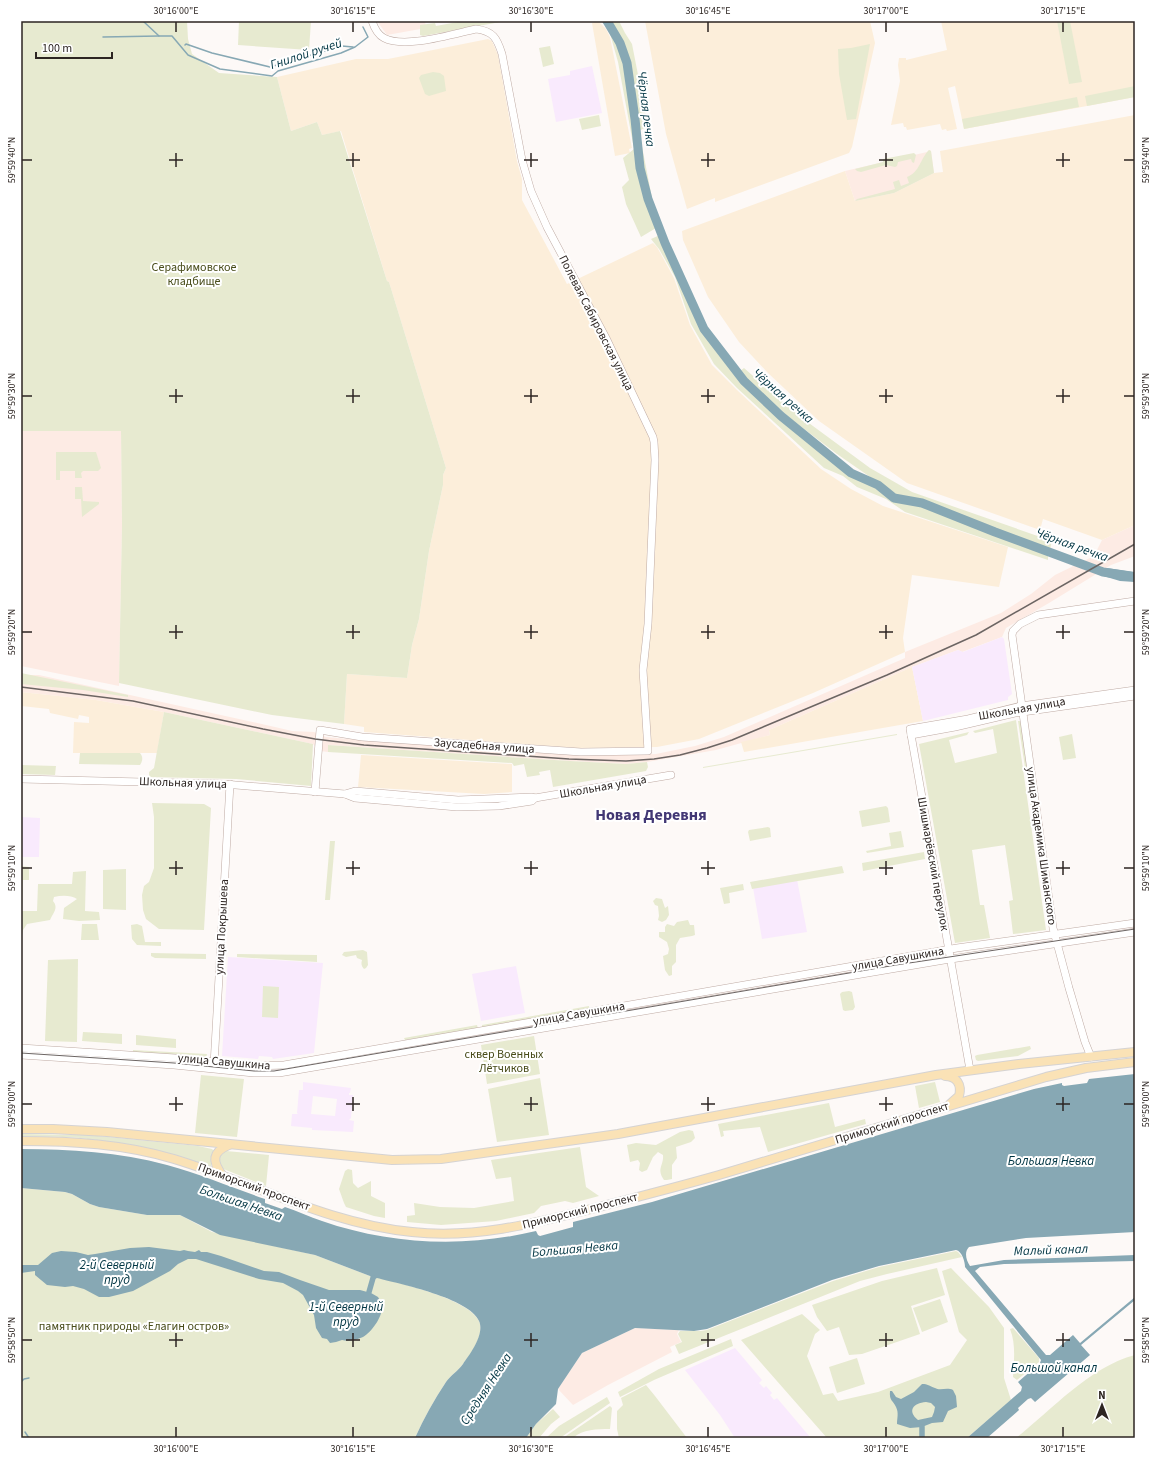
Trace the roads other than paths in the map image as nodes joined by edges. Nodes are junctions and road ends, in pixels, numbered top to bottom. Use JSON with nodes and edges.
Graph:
{"nodes":[{"id":1,"x":372,"y":21,"type":"edge"},
{"id":2,"x":1135,"y":601,"type":"edge"},
{"id":3,"x":1135,"y":690,"type":"edge"},
{"id":4,"x":1135,"y":696,"type":"edge"},
{"id":5,"x":1022,"y":709,"type":"junction"},
{"id":6,"x":910,"y":732,"type":"joint"},
{"id":7,"x":648,"y":751,"type":"joint"},
{"id":8,"x":671,"y":775,"type":"dead end"},
{"id":9,"x":21,"y":779,"type":"edge"},
{"id":10,"x":230,"y":784,"type":"junction"},
{"id":11,"x":315,"y":792,"type":"junction"},
{"id":12,"x":1135,"y":923,"type":"edge"},
{"id":13,"x":1135,"y":932,"type":"edge"},
{"id":14,"x":1054,"y":934,"type":"junction"},
{"id":15,"x":1057,"y":944,"type":"junction"},
{"id":16,"x":948,"y":950,"type":"junction"},
{"id":17,"x":950,"y":959,"type":"junction"},
{"id":18,"x":21,"y":1048,"type":"edge"},
{"id":19,"x":1135,"y":1052,"type":"edge"},
{"id":20,"x":21,"y":1055,"type":"edge"},
{"id":21,"x":1091,"y":1057,"type":"junction"},
{"id":22,"x":1135,"y":1062,"type":"edge"},
{"id":23,"x":214,"y":1065,"type":"junction"},
{"id":24,"x":970,"y":1070,"type":"junction"},
{"id":25,"x":936,"y":1075,"type":"junction"},
{"id":26,"x":948,"y":1106,"type":"junction"},
{"id":27,"x":21,"y":1129,"type":"edge"},
{"id":28,"x":21,"y":1141,"type":"edge"},
{"id":29,"x":229,"y":1145,"type":"junction"},
{"id":30,"x":222,"y":1175,"type":"junction"}],
"edges":[{"from":1,"to":7,"type":"street","name":"Полевая Сабировская улица"},
{"from":2,"to":5,"type":"street","name":"улица Академика Шиманского"},
{"from":3,"to":5,"type":"street","name":"Школьная улица"},
{"from":4,"to":5,"type":"street","name":"Школьная улица"},
{"from":5,"to":6,"type":"street","name":"Школьная улица"},
{"from":5,"to":14,"type":"street","name":"улица Академика Шиманского"},
{"from":6,"to":16,"type":"street","name":"Шишмарёвский переулок"},
{"from":7,"to":11,"type":"street","name":"Заусадебная улица"},
{"from":8,"to":11,"type":"street","name":"Школьная улица"},
{"from":9,"to":10,"type":"street","name":"Школьная улица"},
{"from":10,"to":11,"type":"street","name":"Школьная улица"},
{"from":10,"to":23,"type":"street","name":"улица Покрышева"},
{"from":12,"to":14,"type":"street","name":"улица Савушкина"},
{"from":13,"to":15,"type":"street","name":"улица Савушкина"},
{"from":14,"to":15,"type":"street","name":"улица Академика Шиманского"},
{"from":14,"to":16,"type":"street","name":"улица Савушкина"},
{"from":15,"to":17,"type":"street","name":"улица Савушкина"},
{"from":15,"to":21,"type":"street","name":"улица Академика Шиманского"},
{"from":16,"to":17,"type":"street","name":"Шишмарёвский переулок"},
{"from":16,"to":23,"type":"street","name":"улица Савушкина"},
{"from":17,"to":23,"type":"street","name":"улица Савушкина"},
{"from":17,"to":24,"type":"street","name":"Шишмарёвский переулок"},
{"from":18,"to":23,"type":"street","name":"улица Савушкина"},
{"from":19,"to":21,"type":"main road","name":"Приморский проспект"},
{"from":20,"to":23,"type":"street","name":"улица Савушкина"},
{"from":21,"to":24,"type":"main road","name":"Приморский проспект"},
{"from":22,"to":26,"type":"main road","name":"Приморский проспект"},
{"from":24,"to":25,"type":"main road","name":"Приморский проспект"},
{"from":25,"to":26,"type":"main road"},
{"from":25,"to":29,"type":"main road","name":"Приморский проспект"},
{"from":26,"to":30,"type":"main road","name":"Приморский проспект"},
{"from":27,"to":29,"type":"main road","name":"Приморский проспект"},
{"from":28,"to":30,"type":"main road","name":"Приморский проспект"},
{"from":29,"to":30,"type":"main road"}]}
